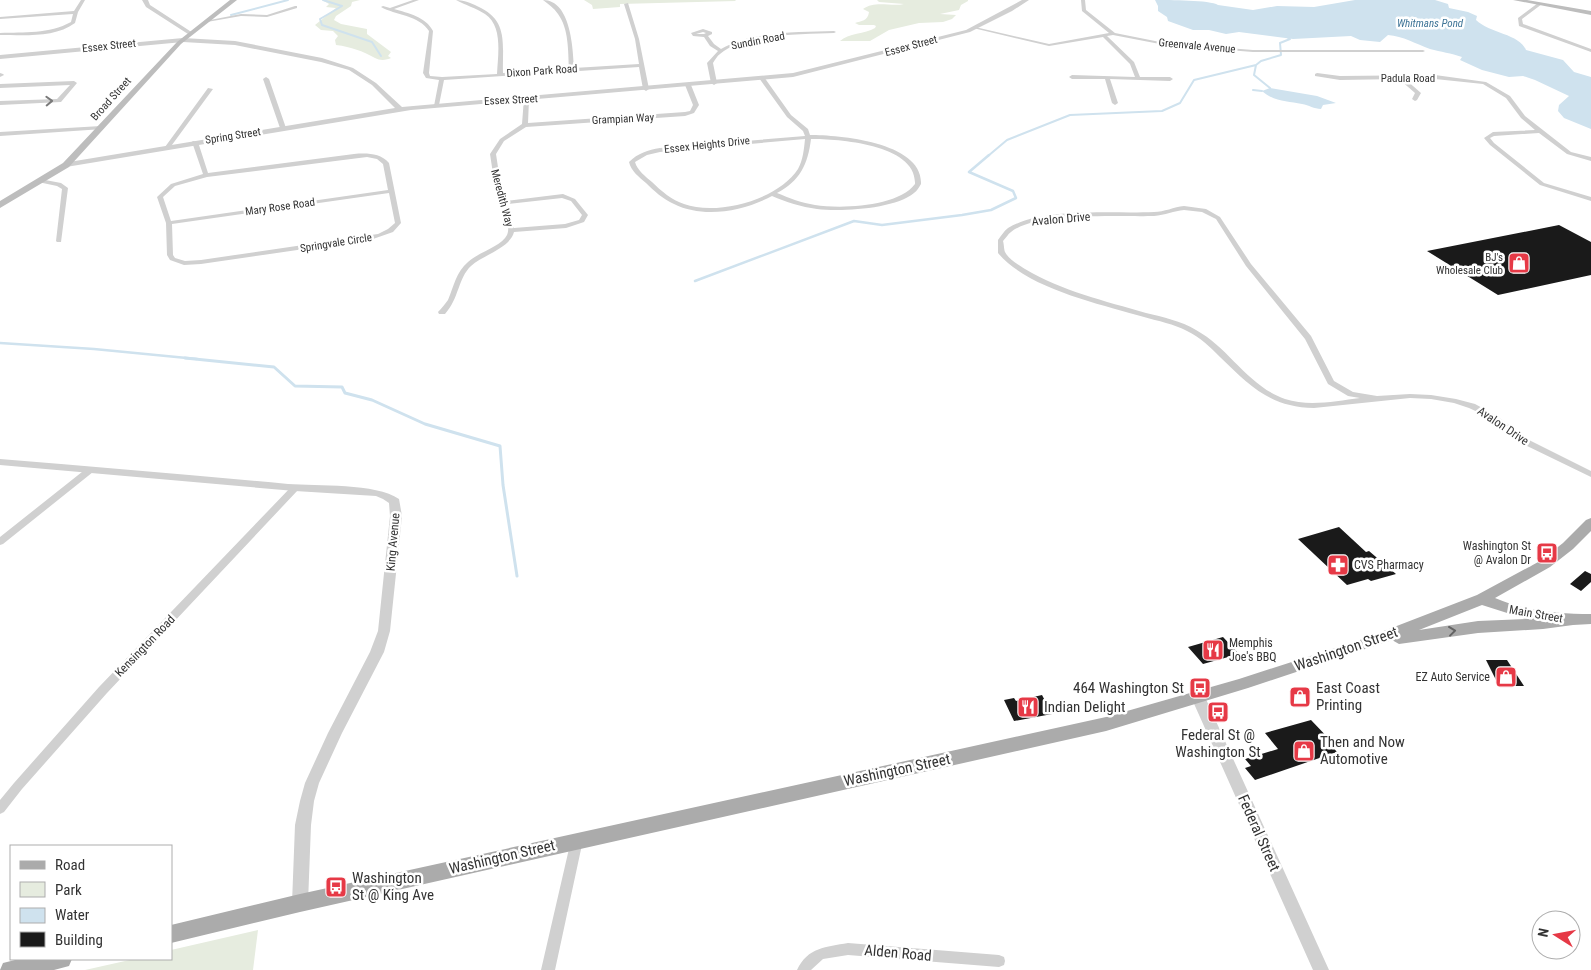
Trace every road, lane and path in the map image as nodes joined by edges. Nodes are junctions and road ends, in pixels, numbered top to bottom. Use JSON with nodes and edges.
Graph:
{"nodes":[{"id":1,"x":84,"y":0,"type":"edge"},
{"id":2,"x":145,"y":0,"type":"edge"},
{"id":3,"x":234,"y":0,"type":"edge"},
{"id":4,"x":417,"y":0,"type":"edge"},
{"id":5,"x":458,"y":0,"type":"edge"},
{"id":6,"x":546,"y":0,"type":"edge"},
{"id":7,"x":1026,"y":0,"type":"edge"},
{"id":8,"x":1083,"y":0,"type":"edge"},
{"id":9,"x":1516,"y":0,"type":"edge"},
{"id":10,"x":626,"y":4,"type":"dead end"},
{"id":11,"x":1540,"y":4,"type":"junction"},
{"id":12,"x":295,"y":7,"type":"dead end"},
{"id":13,"x":383,"y":7,"type":"dead end"},
{"id":14,"x":390,"y":9,"type":"junction"},
{"id":15,"x":76,"y":12,"type":"junction"},
{"id":16,"x":1591,"y":12,"type":"edge"},
{"id":17,"x":0,"y":18,"type":"edge"},
{"id":18,"x":207,"y":21,"type":"junction"},
{"id":19,"x":975,"y":28,"type":"junction"},
{"id":20,"x":834,"y":32,"type":"dead end"},
{"id":21,"x":190,"y":33,"type":"junction"},
{"id":22,"x":0,"y":34,"type":"edge"},
{"id":23,"x":1113,"y":34,"type":"junction"},
{"id":24,"x":705,"y":36,"type":"dead end"},
{"id":25,"x":1106,"y":37,"type":"junction"},
{"id":26,"x":183,"y":40,"type":"junction"},
{"id":27,"x":720,"y":50,"type":"junction"},
{"id":28,"x":1591,"y":50,"type":"edge"},
{"id":29,"x":1423,"y":51,"type":"dead end"},
{"id":30,"x":0,"y":57,"type":"edge"},
{"id":31,"x":642,"y":64,"type":"junction"},
{"id":32,"x":572,"y":69,"type":"junction"},
{"id":33,"x":500,"y":74,"type":"junction"},
{"id":34,"x":1317,"y":75,"type":"dead end"},
{"id":35,"x":1072,"y":77,"type":"dead end"},
{"id":36,"x":762,"y":78,"type":"junction"},
{"id":37,"x":1107,"y":78,"type":"junction"},
{"id":38,"x":1138,"y":78,"type":"junction"},
{"id":39,"x":1401,"y":78,"type":"junction"},
{"id":40,"x":266,"y":79,"type":"dead end"},
{"id":41,"x":442,"y":79,"type":"junction"},
{"id":42,"x":1170,"y":79,"type":"dead end"},
{"id":43,"x":714,"y":83,"type":"junction"},
{"id":44,"x":0,"y":86,"type":"edge"},
{"id":45,"x":688,"y":86,"type":"junction"},
{"id":46,"x":210,"y":89,"type":"dead end"},
{"id":47,"x":646,"y":89,"type":"junction"},
{"id":48,"x":526,"y":99,"type":"junction"},
{"id":49,"x":1415,"y":99,"type":"dead end"},
{"id":50,"x":0,"y":103,"type":"edge"},
{"id":51,"x":1115,"y":103,"type":"dead end"},
{"id":52,"x":436,"y":105,"type":"junction"},
{"id":53,"x":400,"y":109,"type":"junction"},
{"id":54,"x":525,"y":125,"type":"junction"},
{"id":55,"x":101,"y":128,"type":"junction"},
{"id":56,"x":283,"y":128,"type":"junction"},
{"id":57,"x":1540,"y":131,"type":"junction"},
{"id":58,"x":0,"y":134,"type":"edge"},
{"id":59,"x":808,"y":137,"type":"junction"},
{"id":60,"x":195,"y":142,"type":"junction"},
{"id":61,"x":167,"y":148,"type":"junction"},
{"id":62,"x":1591,"y":159,"type":"edge"},
{"id":63,"x":66,"y":164,"type":"junction"},
{"id":64,"x":206,"y":175,"type":"junction"},
{"id":65,"x":40,"y":181,"type":"junction"},
{"id":66,"x":391,"y":191,"type":"junction"},
{"id":67,"x":773,"y":194,"type":"junction"},
{"id":68,"x":0,"y":199,"type":"edge"},
{"id":69,"x":10,"y":199,"type":"junction"},
{"id":70,"x":1591,"y":199,"type":"edge"},
{"id":71,"x":502,"y":203,"type":"junction"},
{"id":72,"x":0,"y":205,"type":"edge"},
{"id":73,"x":168,"y":223,"type":"junction"},
{"id":74,"x":512,"y":230,"type":"junction"},
{"id":75,"x":60,"y":241,"type":"dead end"},
{"id":76,"x":442,"y":312,"type":"dead end"},
{"id":77,"x":1380,"y":399,"type":"junction"},
{"id":78,"x":0,"y":462,"type":"edge"},
{"id":79,"x":90,"y":470,"type":"junction"},
{"id":80,"x":1591,"y":474,"type":"edge"},
{"id":81,"x":294,"y":488,"type":"junction"},
{"id":82,"x":1591,"y":522,"type":"edge"},
{"id":83,"x":0,"y":542,"type":"edge"},
{"id":84,"x":1478,"y":601,"type":"junction"},
{"id":85,"x":1591,"y":619,"type":"edge"},
{"id":86,"x":1570,"y":620,"type":"junction"},
{"id":87,"x":1531,"y":625,"type":"junction"},
{"id":88,"x":1369,"y":643,"type":"junction"},
{"id":89,"x":1198,"y":697,"type":"junction"},
{"id":90,"x":0,"y":809,"type":"edge"},
{"id":91,"x":577,"y":840,"type":"junction"},
{"id":92,"x":300,"y":903,"type":"junction"},
{"id":93,"x":172,"y":934,"type":"edge"},
{"id":94,"x":57,"y":960,"type":"edge"},
{"id":95,"x":999,"y":961,"type":"dead end"},
{"id":96,"x":10,"y":970,"type":"edge"},
{"id":97,"x":548,"y":970,"type":"edge"},
{"id":98,"x":804,"y":970,"type":"edge"},
{"id":99,"x":1321,"y":970,"type":"edge"}],
"edges":[{"from":1,"to":15,"type":"street"},
{"from":2,"to":21,"type":"street"},
{"from":3,"to":18,"type":"main road","name":"Broad Street"},
{"from":4,"to":14,"type":"street"},
{"from":5,"to":33,"type":"street"},
{"from":6,"to":32,"type":"street"},
{"from":7,"to":19,"type":"street","name":"Essex Street"},
{"from":8,"to":23,"type":"street"},
{"from":9,"to":11,"type":"main road"},
{"from":10,"to":31,"type":"street"},
{"from":11,"to":16,"type":"main road"},
{"from":11,"to":28,"type":"street"},
{"from":12,"to":18,"type":"street"},
{"from":13,"to":14,"type":"street"},
{"from":14,"to":41,"type":"street"},
{"from":15,"to":17,"type":"street"},
{"from":15,"to":22,"type":"street"},
{"from":18,"to":21,"type":"main road","name":"Broad Street"},
{"from":19,"to":25,"type":"street"},
{"from":19,"to":36,"type":"street","name":"Essex Street"},
{"from":20,"to":27,"type":"street","name":"Sundin Road"},
{"from":21,"to":26,"type":"main road","name":"Broad Street"},
{"from":23,"to":25,"type":"street"},
{"from":23,"to":29,"type":"street","name":"Greenvale Avenue"},
{"from":24,"to":27,"type":"street"},
{"from":25,"to":38,"type":"street"},
{"from":26,"to":30,"type":"street","name":"Essex Street"},
{"from":26,"to":53,"type":"street","name":"Essex Street"},
{"from":26,"to":55,"type":"main road","name":"Broad Street"},
{"from":27,"to":43,"type":"street","name":"Sundin Road"},
{"from":31,"to":32,"type":"street","name":"Dixon Park Road"},
{"from":31,"to":47,"type":"street"},
{"from":32,"to":33,"type":"street","name":"Dixon Park Road"},
{"from":33,"to":41,"type":"street","name":"Dixon Park Road"},
{"from":34,"to":39,"type":"street","name":"Padula Road"},
{"from":35,"to":37,"type":"street"},
{"from":36,"to":43,"type":"street","name":"Essex Street"},
{"from":36,"to":59,"type":"street"},
{"from":37,"to":38,"type":"street"},
{"from":37,"to":51,"type":"street"},
{"from":38,"to":42,"type":"street"},
{"from":39,"to":49,"type":"street"},
{"from":39,"to":57,"type":"street","name":"Padula Road"},
{"from":40,"to":56,"type":"street"},
{"from":41,"to":52,"type":"street"},
{"from":43,"to":45,"type":"street","name":"Essex Street"},
{"from":50,"to":44,"type":"street","one_way":true},
{"from":45,"to":47,"type":"street","name":"Essex Street"},
{"from":45,"to":54,"type":"street","name":"Grampian Way"},
{"from":46,"to":61,"type":"street"},
{"from":47,"to":48,"type":"street","name":"Essex Street"},
{"from":48,"to":52,"type":"street","name":"Essex Street"},
{"from":48,"to":54,"type":"street"},
{"from":52,"to":53,"type":"street","name":"Essex Street"},
{"from":53,"to":56,"type":"street","name":"Spring Street"},
{"from":54,"to":71,"type":"street","name":"Meredith Way"},
{"from":55,"to":58,"type":"street"},
{"from":55,"to":63,"type":"main road","name":"Broad Street"},
{"from":56,"to":60,"type":"street","name":"Spring Street"},
{"from":57,"to":62,"type":"street"},
{"from":57,"to":70,"type":"street"},
{"from":59,"to":67,"type":"street","name":"Essex Heights Drive"},
{"from":59,"to":67,"type":"street"},
{"from":59,"to":67,"type":"street","name":"Essex Heights Drive"},
{"from":60,"to":61,"type":"street","name":"Spring Street"},
{"from":60,"to":64,"type":"street"},
{"from":61,"to":63,"type":"street","name":"Spring Street"},
{"from":63,"to":65,"type":"main road","name":"Broad Street"},
{"from":64,"to":66,"type":"street","name":"Springvale Circle"},
{"from":64,"to":73,"type":"street","name":"Springvale Circle"},
{"from":65,"to":69,"type":"main road","name":"Broad Street"},
{"from":65,"to":75,"type":"street"},
{"from":66,"to":73,"type":"street","name":"Mary Rose Road"},
{"from":66,"to":73,"type":"street","name":"Springvale Circle"},
{"from":68,"to":69,"type":"street"},
{"from":69,"to":72,"type":"main road","name":"Broad Street"},
{"from":71,"to":74,"type":"street","name":"Meredith Way"},
{"from":71,"to":74,"type":"street"},
{"from":74,"to":76,"type":"street","name":"Meredith Way"},
{"from":77,"to":77,"type":"street","name":"Avalon Drive"},
{"from":77,"to":80,"type":"street","name":"Avalon Drive"},
{"from":78,"to":79,"type":"street","name":"King Avenue"},
{"from":79,"to":81,"type":"street","name":"King Avenue"},
{"from":79,"to":83,"type":"street"},
{"from":81,"to":90,"type":"street","name":"Kensington Road"},
{"from":81,"to":92,"type":"street","name":"King Avenue"},
{"from":82,"to":84,"type":"main road","name":"Washington Street"},
{"from":84,"to":86,"type":"main road","name":"Main Street"},
{"from":84,"to":87,"type":"main road"},
{"from":84,"to":88,"type":"main road","name":"Washington Street"},
{"from":85,"to":86,"type":"main road","name":"Main Street"},
{"from":86,"to":87,"type":"main road"},
{"from":88,"to":87,"type":"main road","one_way":true},
{"from":88,"to":89,"type":"main road","name":"Washington Street"},
{"from":89,"to":91,"type":"main road","name":"Washington Street"},
{"from":89,"to":99,"type":"street","name":"Federal Street"},
{"from":91,"to":92,"type":"main road","name":"Washington Street"},
{"from":91,"to":97,"type":"street"},
{"from":92,"to":93,"type":"main road","name":"Washington Street"},
{"from":94,"to":96,"type":"main road"},
{"from":95,"to":98,"type":"street","name":"Alden Road"}]}
